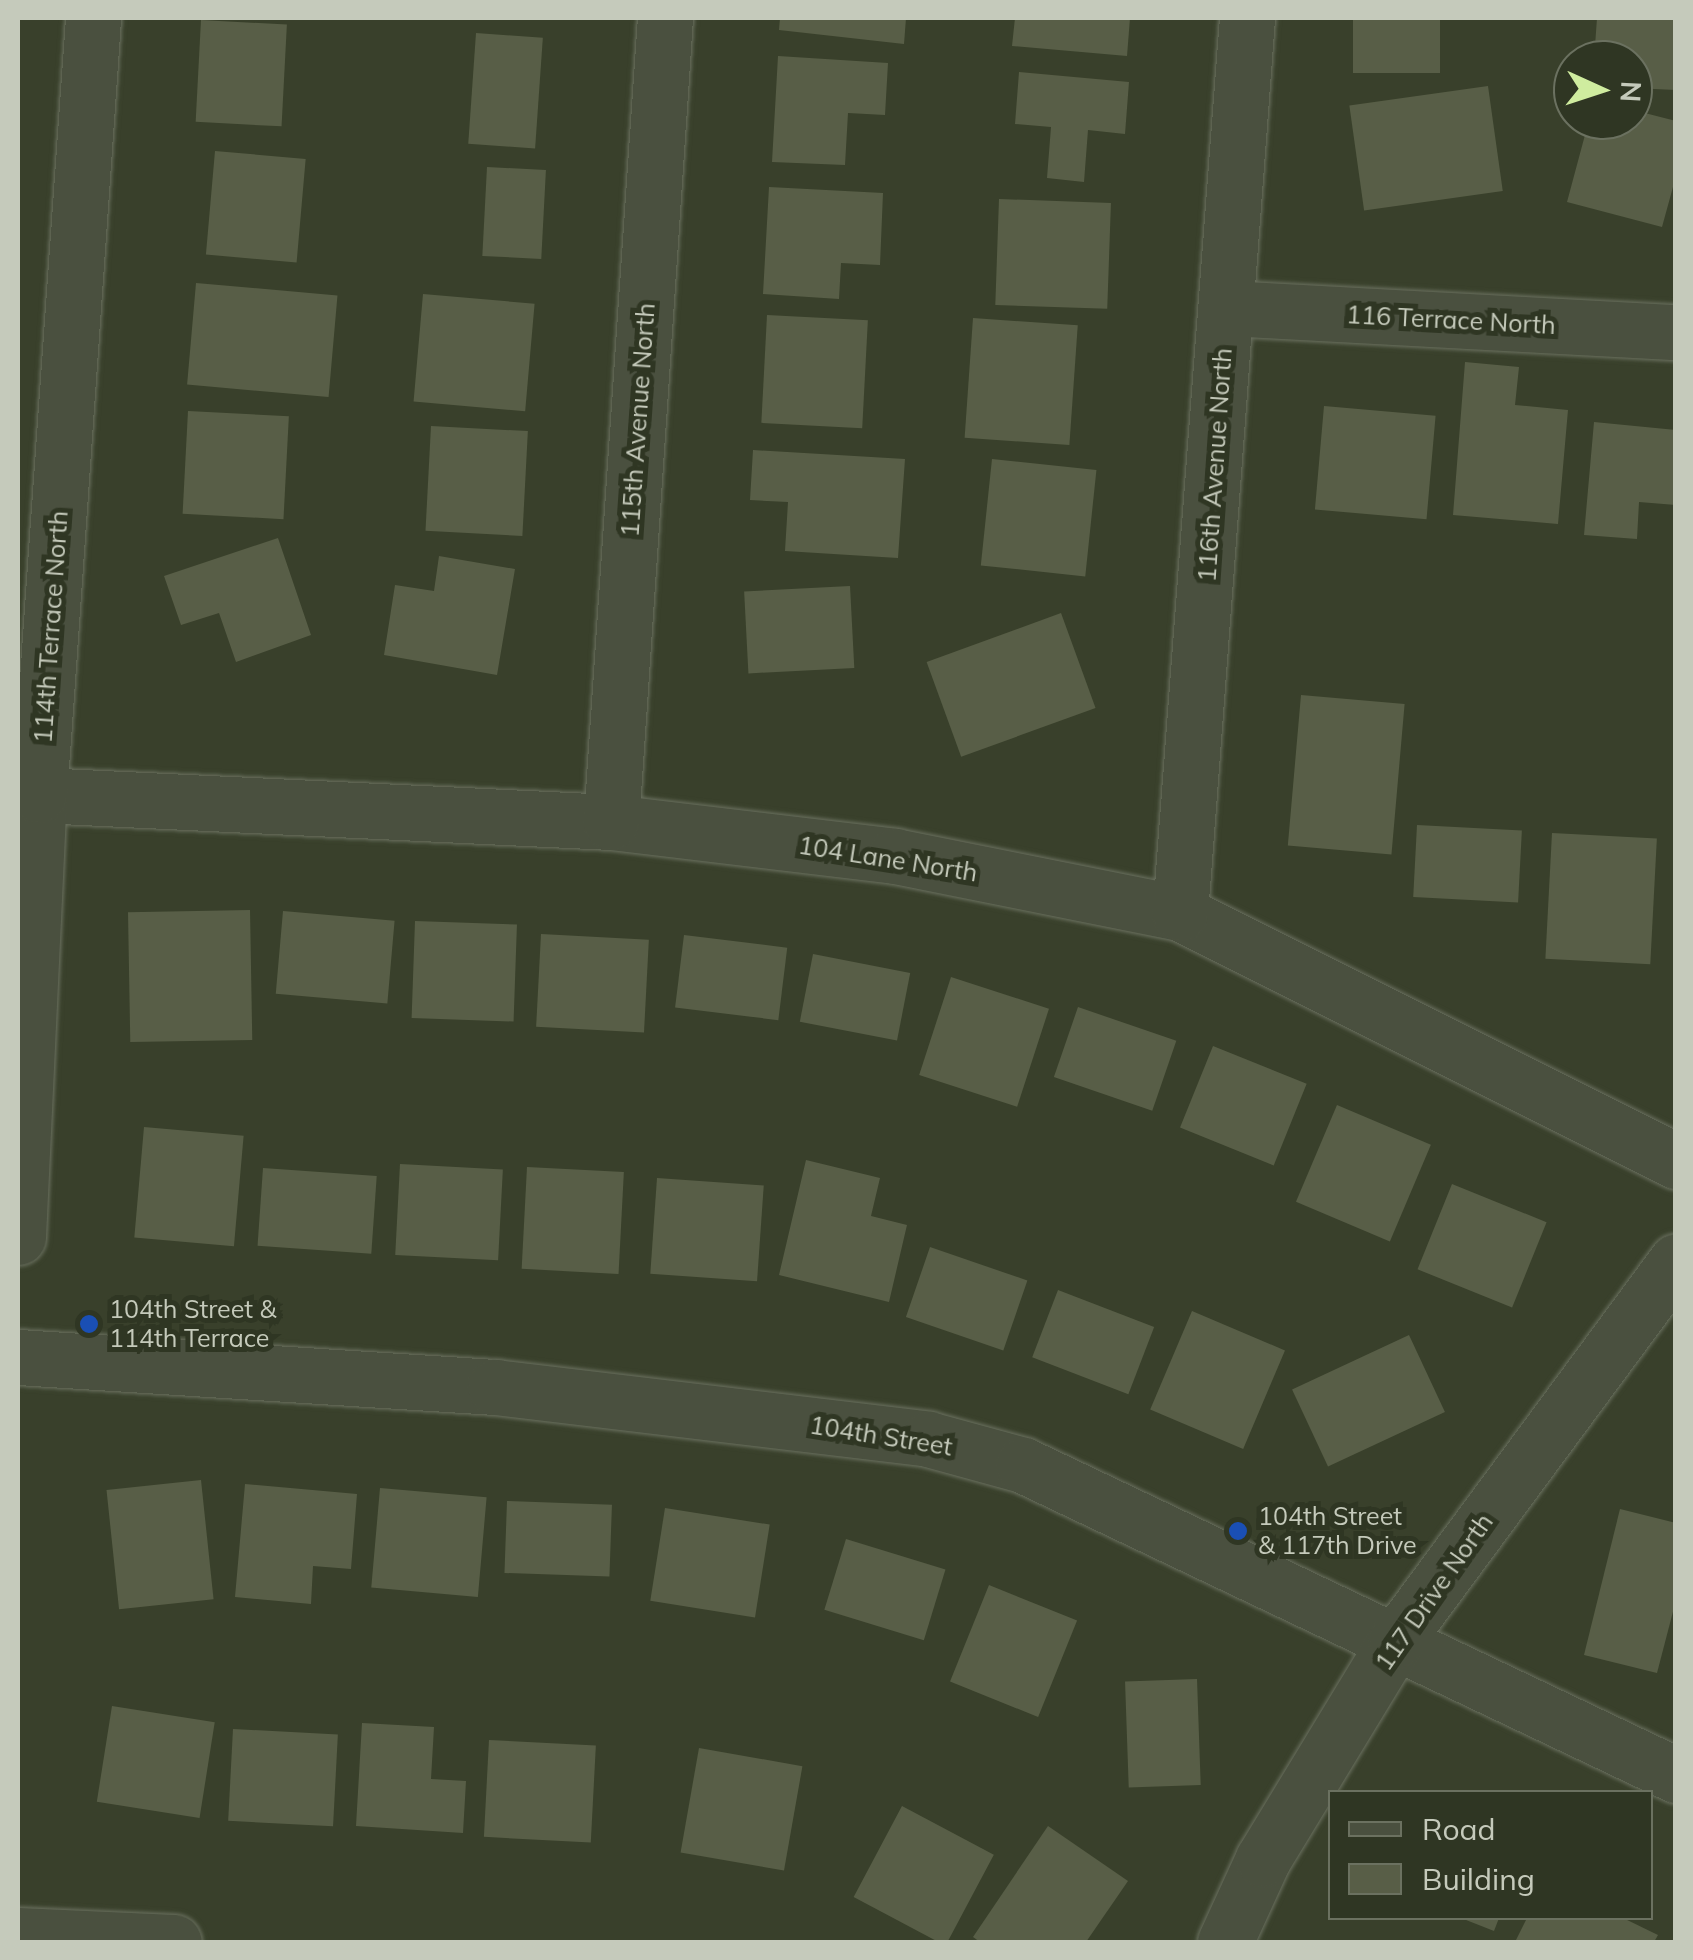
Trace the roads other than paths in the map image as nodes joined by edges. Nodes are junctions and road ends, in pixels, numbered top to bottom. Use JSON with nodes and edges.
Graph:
{"nodes":[{"id":1,"x":93,"y":18,"type":"edge"},
{"id":2,"x":665,"y":18,"type":"edge"},
{"id":3,"x":1247,"y":18,"type":"edge"},
{"id":4,"x":1227,"y":308,"type":"junction"},
{"id":5,"x":1676,"y":332,"type":"edge"},
{"id":6,"x":39,"y":795,"type":"junction"},
{"id":7,"x":612,"y":822,"type":"junction"},
{"id":8,"x":1180,"y":913,"type":"junction"},
{"id":9,"x":1676,"y":1162,"type":"edge"},
{"id":10,"x":18,"y":1237,"type":"edge"},
{"id":11,"x":1676,"y":1261,"type":"edge"},
{"id":12,"x":18,"y":1356,"type":"edge"},
{"id":13,"x":1396,"y":1640,"type":"junction"},
{"id":14,"x":1676,"y":1775,"type":"edge"},
{"id":15,"x":18,"y":1935,"type":"edge"},
{"id":16,"x":174,"y":1942,"type":"edge"},
{"id":17,"x":1225,"y":1942,"type":"edge"}],
"edges":[{"from":1,"to":6,"type":"street","name":"114th Terrace North"},
{"from":2,"to":7,"type":"street","name":"115th Avenue North"},
{"from":3,"to":4,"type":"street","name":"116th Avenue North"},
{"from":4,"to":5,"type":"street","name":"116 Terrace North"},
{"from":4,"to":8,"type":"street","name":"116th Avenue North"},
{"from":6,"to":7,"type":"street","name":"104 Lane North"},
{"from":6,"to":10,"type":"street","name":"114th Terrace North"},
{"from":7,"to":8,"type":"street","name":"104 Lane North"},
{"from":8,"to":9,"type":"street","name":"104 Lane North"},
{"from":11,"to":13,"type":"street","name":"117 Drive North"},
{"from":12,"to":13,"type":"street","name":"104th Street"},
{"from":13,"to":14,"type":"street","name":"104th Street"},
{"from":13,"to":17,"type":"street","name":"117 Drive North"},
{"from":15,"to":16,"type":"street"}]}
